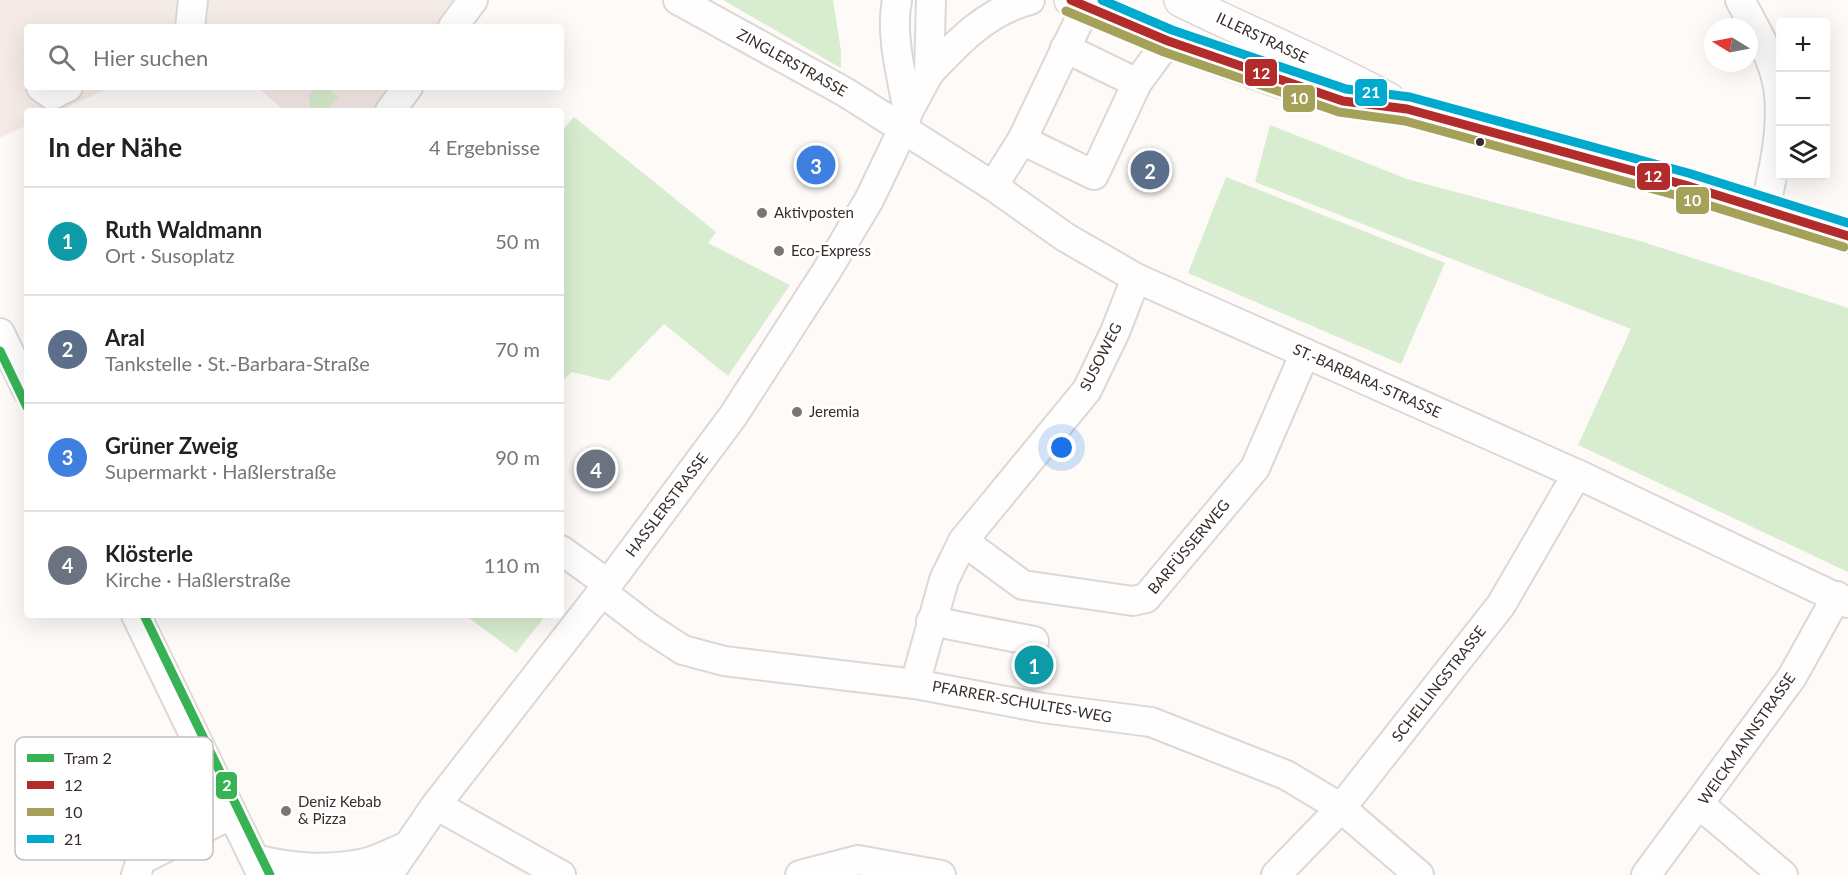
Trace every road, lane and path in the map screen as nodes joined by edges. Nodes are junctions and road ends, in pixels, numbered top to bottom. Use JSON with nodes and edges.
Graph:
{"nodes":[{"id":1,"x":193,"y":0,"type":"edge"},
{"id":2,"x":473,"y":0,"type":"edge"},
{"id":3,"x":678,"y":0,"type":"edge"},
{"id":4,"x":931,"y":0,"type":"edge"},
{"id":5,"x":1030,"y":0,"type":"edge"},
{"id":6,"x":1181,"y":0,"type":"edge"},
{"id":7,"x":1740,"y":0,"type":"edge"},
{"id":8,"x":1078,"y":3,"type":"edge"},
{"id":9,"x":893,"y":5,"type":"edge"},
{"id":10,"x":190,"y":24,"type":"edge"},
{"id":11,"x":455,"y":24,"type":"edge"},
{"id":12,"x":1168,"y":41,"type":"junction"},
{"id":13,"x":1065,"y":48,"type":"junction"},
{"id":14,"x":929,"y":73,"type":"junction"},
{"id":15,"x":1137,"y":83,"type":"junction"},
{"id":16,"x":46,"y":90,"type":"edge"},
{"id":17,"x":61,"y":90,"type":"edge"},
{"id":18,"x":406,"y":90,"type":"edge"},
{"id":19,"x":392,"y":108,"type":"edge"},
{"id":20,"x":1407,"y":109,"type":"junction"},
{"id":21,"x":905,"y":121,"type":"junction"},
{"id":22,"x":1022,"y":140,"type":"junction"},
{"id":23,"x":993,"y":186,"type":"junction"},
{"id":24,"x":1765,"y":209,"type":"junction"},
{"id":25,"x":1848,"y":236,"type":"edge"},
{"id":26,"x":1136,"y":278,"type":"junction"},
{"id":27,"x":0,"y":333,"type":"edge"},
{"id":28,"x":1305,"y":352,"type":"junction"},
{"id":29,"x":24,"y":384,"type":"edge"},
{"id":30,"x":1577,"y":474,"type":"junction"},
{"id":31,"x":963,"y":541,"type":"junction"},
{"id":32,"x":564,"y":553,"type":"edge"},
{"id":33,"x":605,"y":588,"type":"junction"},
{"id":34,"x":1842,"y":599,"type":"edge"},
{"id":35,"x":137,"y":618,"type":"edge"},
{"id":36,"x":931,"y":621,"type":"junction"},
{"id":37,"x":1034,"y":641,"type":"dead end"},
{"id":38,"x":915,"y":684,"type":"junction"},
{"id":39,"x":195,"y":737,"type":"edge"},
{"id":40,"x":213,"y":775,"type":"edge"},
{"id":41,"x":436,"y":805,"type":"junction"},
{"id":42,"x":1700,"y":805,"type":"junction"},
{"id":43,"x":1341,"y":808,"type":"junction"},
{"id":44,"x":232,"y":814,"type":"junction"},
{"id":45,"x":213,"y":824,"type":"edge"},
{"id":46,"x":408,"y":846,"type":"junction"},
{"id":47,"x":141,"y":860,"type":"edge"},
{"id":48,"x":256,"y":870,"type":"edge"},
{"id":49,"x":136,"y":875,"type":"edge"},
{"id":50,"x":388,"y":875,"type":"edge"},
{"id":51,"x":561,"y":875,"type":"edge"},
{"id":52,"x":800,"y":875,"type":"edge"},
{"id":53,"x":941,"y":875,"type":"edge"},
{"id":54,"x":1276,"y":875,"type":"edge"},
{"id":55,"x":1419,"y":875,"type":"edge"},
{"id":56,"x":1646,"y":875,"type":"edge"},
{"id":57,"x":1783,"y":875,"type":"edge"}],
"edges":[{"from":1,"to":10,"type":"street"},
{"from":2,"to":11,"type":"street"},
{"from":3,"to":21,"type":"street","name":"ZINGLERSTRASSE"},
{"from":4,"to":14,"type":"street","name":"HASSLERSTRASSE"},
{"from":5,"to":14,"type":"street"},
{"from":6,"to":20,"type":"main road","name":"ILLERSTRASSE"},
{"from":7,"to":24,"type":"street"},
{"from":8,"to":12,"type":"main road","name":"ILLERSTRASSE"},
{"from":8,"to":13,"type":"street"},
{"from":9,"to":21,"type":"street"},
{"from":12,"to":15,"type":"street"},
{"from":12,"to":20,"type":"main road","name":"ILLERSTRASSE"},
{"from":13,"to":15,"type":"street"},
{"from":13,"to":22,"type":"street"},
{"from":14,"to":21,"type":"street","name":"HASSLERSTRASSE"},
{"from":15,"to":22,"type":"street"},
{"from":16,"to":17,"type":"street"},
{"from":18,"to":19,"type":"street"},
{"from":20,"to":24,"type":"main road","name":"ILLERSTRASSE"},
{"from":21,"to":23,"type":"street","name":"ST.-BARBARA-STRASSE"},
{"from":21,"to":33,"type":"street","name":"HASSLERSTRASSE"},
{"from":22,"to":23,"type":"street"},
{"from":23,"to":26,"type":"street","name":"ST.-BARBARA-STRASSE"},
{"from":24,"to":25,"type":"main road","name":"ILLERSTRASSE"},
{"from":26,"to":28,"type":"street","name":"ST.-BARBARA-STRASSE"},
{"from":26,"to":31,"type":"street","name":"SUSOWEG"},
{"from":27,"to":29,"type":"street"},
{"from":28,"to":30,"type":"street","name":"ST.-BARBARA-STRASSE"},
{"from":28,"to":31,"type":"street","name":"BARFÜSSERWEG"},
{"from":30,"to":34,"type":"street","name":"ST.-BARBARA-STRASSE"},
{"from":30,"to":43,"type":"street","name":"SCHELLINGSTRASSE"},
{"from":31,"to":36,"type":"street","name":"SUSOWEG"},
{"from":32,"to":33,"type":"street","name":"PFARRER-SCHULTES-WEG"},
{"from":33,"to":38,"type":"street","name":"PFARRER-SCHULTES-WEG"},
{"from":33,"to":41,"type":"street","name":"HASSLERSTRASSE"},
{"from":34,"to":42,"type":"street","name":"WEICKMANNSTRASSE"},
{"from":35,"to":39,"type":"street"},
{"from":36,"to":37,"type":"street"},
{"from":36,"to":38,"type":"street","name":"SUSOWEG"},
{"from":38,"to":43,"type":"street","name":"PFARRER-SCHULTES-WEG"},
{"from":40,"to":44,"type":"street"},
{"from":41,"to":46,"type":"street","name":"HASSLERSTRASSE"},
{"from":41,"to":51,"type":"street"},
{"from":42,"to":56,"type":"street","name":"WEICKMANNSTRASSE"},
{"from":42,"to":57,"type":"street"},
{"from":43,"to":54,"type":"street","name":"SCHELLINGSTRASSE"},
{"from":43,"to":55,"type":"street","name":"PFARRER-SCHULTES-WEG"},
{"from":44,"to":45,"type":"street"},
{"from":44,"to":48,"type":"street"},
{"from":46,"to":48,"type":"street"},
{"from":46,"to":50,"type":"street","name":"HASSLERSTRASSE"},
{"from":47,"to":49,"type":"street"},
{"from":52,"to":53,"type":"street"}]}
